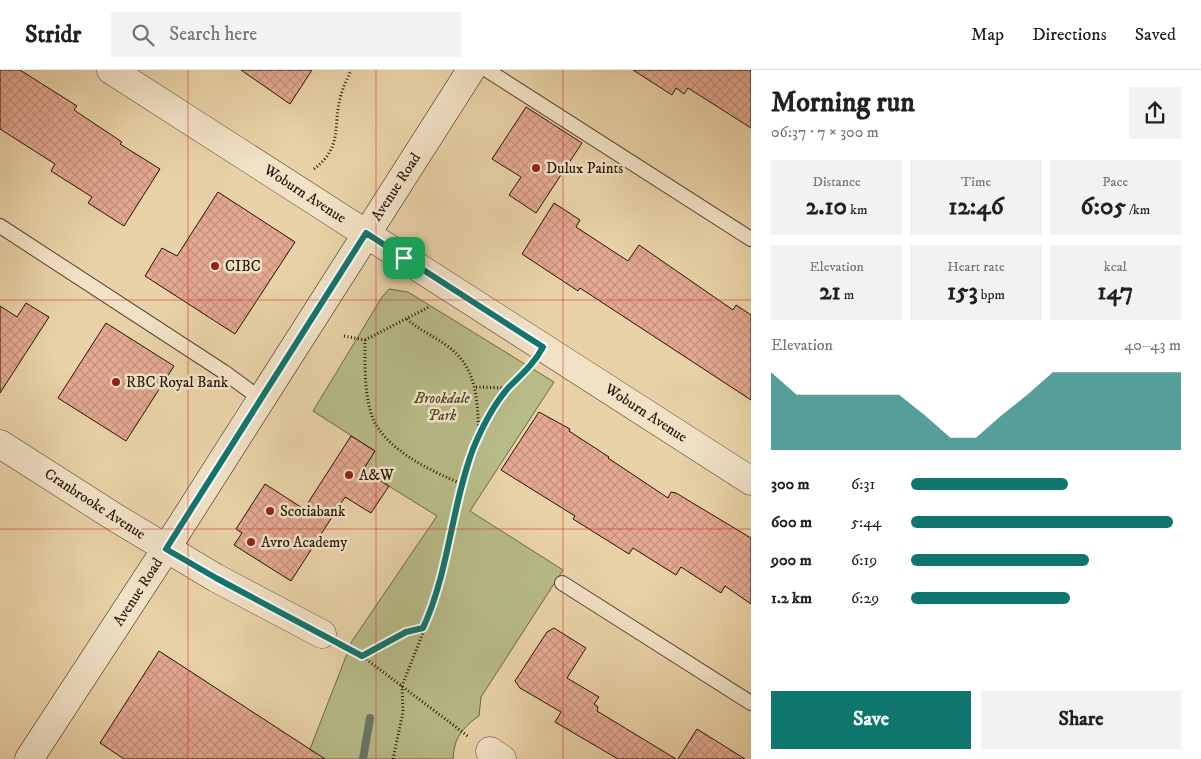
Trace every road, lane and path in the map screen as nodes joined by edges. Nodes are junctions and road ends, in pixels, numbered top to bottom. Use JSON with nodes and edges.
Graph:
{"nodes":[{"id":1,"x":111,"y":70,"type":"edge"},
{"id":2,"x":351,"y":70,"type":"edge"},
{"id":3,"x":471,"y":70,"type":"edge"},
{"id":4,"x":487,"y":70,"type":"edge"},
{"id":5,"x":314,"y":169,"type":"dead end"},
{"id":6,"x":0,"y":226,"type":"edge"},
{"id":7,"x":366,"y":233,"type":"junction"},
{"id":8,"x":751,"y":239,"type":"edge"},
{"id":9,"x":448,"y":286,"type":"junction"},
{"id":10,"x":407,"y":319,"type":"junction"},
{"id":11,"x":344,"y":336,"type":"dead end"},
{"id":12,"x":365,"y":340,"type":"junction"},
{"id":13,"x":543,"y":347,"type":"junction"},
{"id":14,"x":476,"y":387,"type":"junction"},
{"id":15,"x":508,"y":388,"type":"junction"},
{"id":16,"x":261,"y":399,"type":"junction"},
{"id":17,"x":479,"y":436,"type":"junction"},
{"id":18,"x":0,"y":444,"type":"edge"},
{"id":19,"x":751,"y":481,"type":"edge"},
{"id":20,"x":462,"y":484,"type":"junction"},
{"id":21,"x":166,"y":549,"type":"junction"},
{"id":22,"x":562,"y":584,"type":"dead end"},
{"id":23,"x":423,"y":628,"type":"junction"},
{"id":24,"x":322,"y":634,"type":"joint"},
{"id":25,"x":362,"y":656,"type":"junction"},
{"id":26,"x":402,"y":686,"type":"junction"},
{"id":27,"x":751,"y":703,"type":"edge"},
{"id":28,"x":496,"y":755,"type":"edge"},
{"id":29,"x":29,"y":759,"type":"edge"},
{"id":30,"x":393,"y":759,"type":"edge"}],
"edges":[{"from":1,"to":7,"type":"street","name":"Woburn Avenue"},
{"from":2,"to":5,"type":"path"},
{"from":3,"to":7,"type":"street","name":"Avenue Road"},
{"from":4,"to":8,"type":"lane"},
{"from":6,"to":16,"type":"lane"},
{"from":7,"to":9,"type":"street","name":"Woburn Avenue"},
{"from":7,"to":16,"type":"street","name":"Avenue Road"},
{"from":9,"to":10,"type":"path"},
{"from":9,"to":13,"type":"street","name":"Woburn Avenue"},
{"from":10,"to":12,"type":"path"},
{"from":10,"to":14,"type":"path"},
{"from":11,"to":12,"type":"path"},
{"from":12,"to":20,"type":"path"},
{"from":13,"to":15,"type":"path"},
{"from":13,"to":19,"type":"street","name":"Woburn Avenue"},
{"from":14,"to":15,"type":"path"},
{"from":14,"to":17,"type":"path"},
{"from":15,"to":17,"type":"path"},
{"from":16,"to":21,"type":"street","name":"Avenue Road"},
{"from":17,"to":20,"type":"path"},
{"from":18,"to":21,"type":"street","name":"Cranbrooke Avenue"},
{"from":20,"to":23,"type":"path"},
{"from":21,"to":24,"type":"street","name":"Cranbrooke Avenue"},
{"from":21,"to":29,"type":"street","name":"Avenue Road"},
{"from":22,"to":27,"type":"lane"},
{"from":23,"to":25,"type":"path"},
{"from":23,"to":26,"type":"path"},
{"from":24,"to":25,"type":"path"},
{"from":25,"to":26,"type":"path"},
{"from":26,"to":28,"type":"path"},
{"from":26,"to":30,"type":"path"}]}
